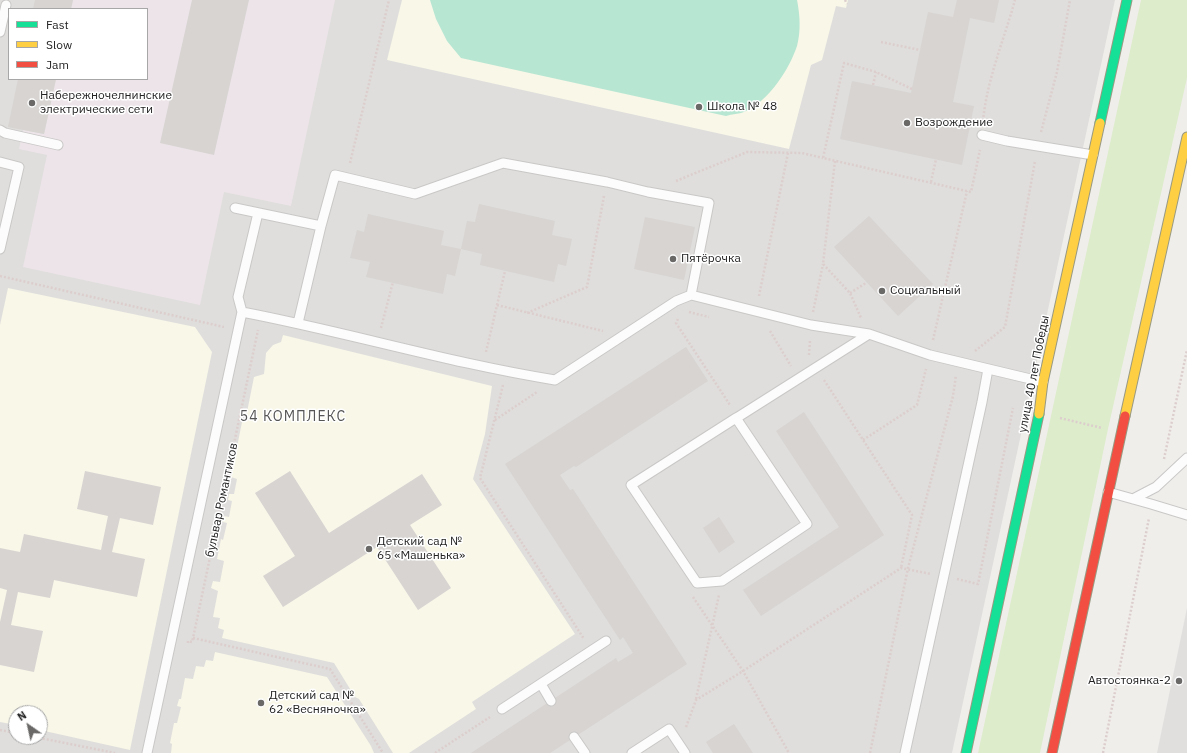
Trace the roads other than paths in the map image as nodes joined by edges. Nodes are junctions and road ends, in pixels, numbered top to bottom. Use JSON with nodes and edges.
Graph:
{"nodes":[{"id":1,"x":1128,"y":0,"type":"edge"},
{"id":2,"x":6,"y":5,"type":"dead end"},
{"id":3,"x":0,"y":32,"type":"edge"},
{"id":4,"x":0,"y":130,"type":"edge"},
{"id":5,"x":982,"y":135,"type":"road end"},
{"id":6,"x":1187,"y":137,"type":"edge"},
{"id":7,"x":58,"y":145,"type":"dead end"},
{"id":8,"x":1094,"y":155,"type":"junction"},
{"id":9,"x":0,"y":162,"type":"edge"},
{"id":10,"x":1187,"y":190,"type":"edge"},
{"id":11,"x":1175,"y":193,"type":"junction"},
{"id":12,"x":235,"y":208,"type":"dead end"},
{"id":13,"x":258,"y":213,"type":"junction"},
{"id":14,"x":321,"y":226,"type":"junction"},
{"id":15,"x":0,"y":248,"type":"edge"},
{"id":16,"x":691,"y":295,"type":"junction"},
{"id":17,"x":242,"y":312,"type":"junction"},
{"id":18,"x":298,"y":323,"type":"junction"},
{"id":19,"x":869,"y":334,"type":"junction"},
{"id":20,"x":988,"y":369,"type":"junction"},
{"id":21,"x":1043,"y":382,"type":"junction"},
{"id":22,"x":737,"y":418,"type":"junction"},
{"id":23,"x":1187,"y":458,"type":"edge"},
{"id":24,"x":1108,"y":492,"type":"junction"},
{"id":25,"x":1133,"y":499,"type":"junction"},
{"id":26,"x":1187,"y":515,"type":"edge"},
{"id":27,"x":606,"y":641,"type":"dead end"},
{"id":28,"x":540,"y":684,"type":"junction"},
{"id":29,"x":551,"y":701,"type":"dead end"},
{"id":30,"x":502,"y":709,"type":"road end"},
{"id":31,"x":574,"y":737,"type":"dead end"},
{"id":32,"x":147,"y":753,"type":"edge"},
{"id":33,"x":585,"y":753,"type":"edge"},
{"id":34,"x":632,"y":753,"type":"edge"},
{"id":35,"x":685,"y":753,"type":"edge"},
{"id":36,"x":905,"y":753,"type":"edge"},
{"id":37,"x":966,"y":753,"type":"edge"},
{"id":38,"x":1052,"y":753,"type":"edge"}],
"edges":[{"from":1,"to":8,"type":"street","name":"улица 40 лет Победы"},
{"from":2,"to":3,"type":"lane"},
{"from":4,"to":7,"type":"lane"},
{"from":5,"to":8,"type":"lane"},
{"from":6,"to":11,"type":"street"},
{"from":8,"to":21,"type":"street","name":"улица 40 лет Победы"},
{"from":9,"to":15,"type":"lane"},
{"from":10,"to":11,"type":"lane"},
{"from":11,"to":24,"type":"street"},
{"from":12,"to":13,"type":"lane"},
{"from":13,"to":14,"type":"lane"},
{"from":13,"to":17,"type":"lane"},
{"from":14,"to":16,"type":"lane"},
{"from":14,"to":18,"type":"lane"},
{"from":16,"to":18,"type":"lane"},
{"from":16,"to":19,"type":"lane"},
{"from":17,"to":18,"type":"lane"},
{"from":17,"to":32,"type":"lane"},
{"from":19,"to":20,"type":"lane"},
{"from":19,"to":22,"type":"lane"},
{"from":20,"to":21,"type":"lane"},
{"from":20,"to":36,"type":"lane"},
{"from":21,"to":37,"type":"street","name":"улица 40 лет Победы"},
{"from":22,"to":22,"type":"lane"},
{"from":23,"to":25,"type":"lane"},
{"from":24,"to":25,"type":"lane"},
{"from":24,"to":38,"type":"street"},
{"from":25,"to":26,"type":"lane"},
{"from":27,"to":28,"type":"lane"},
{"from":28,"to":29,"type":"lane"},
{"from":28,"to":30,"type":"lane"},
{"from":31,"to":33,"type":"lane"},
{"from":34,"to":35,"type":"lane"}]}
